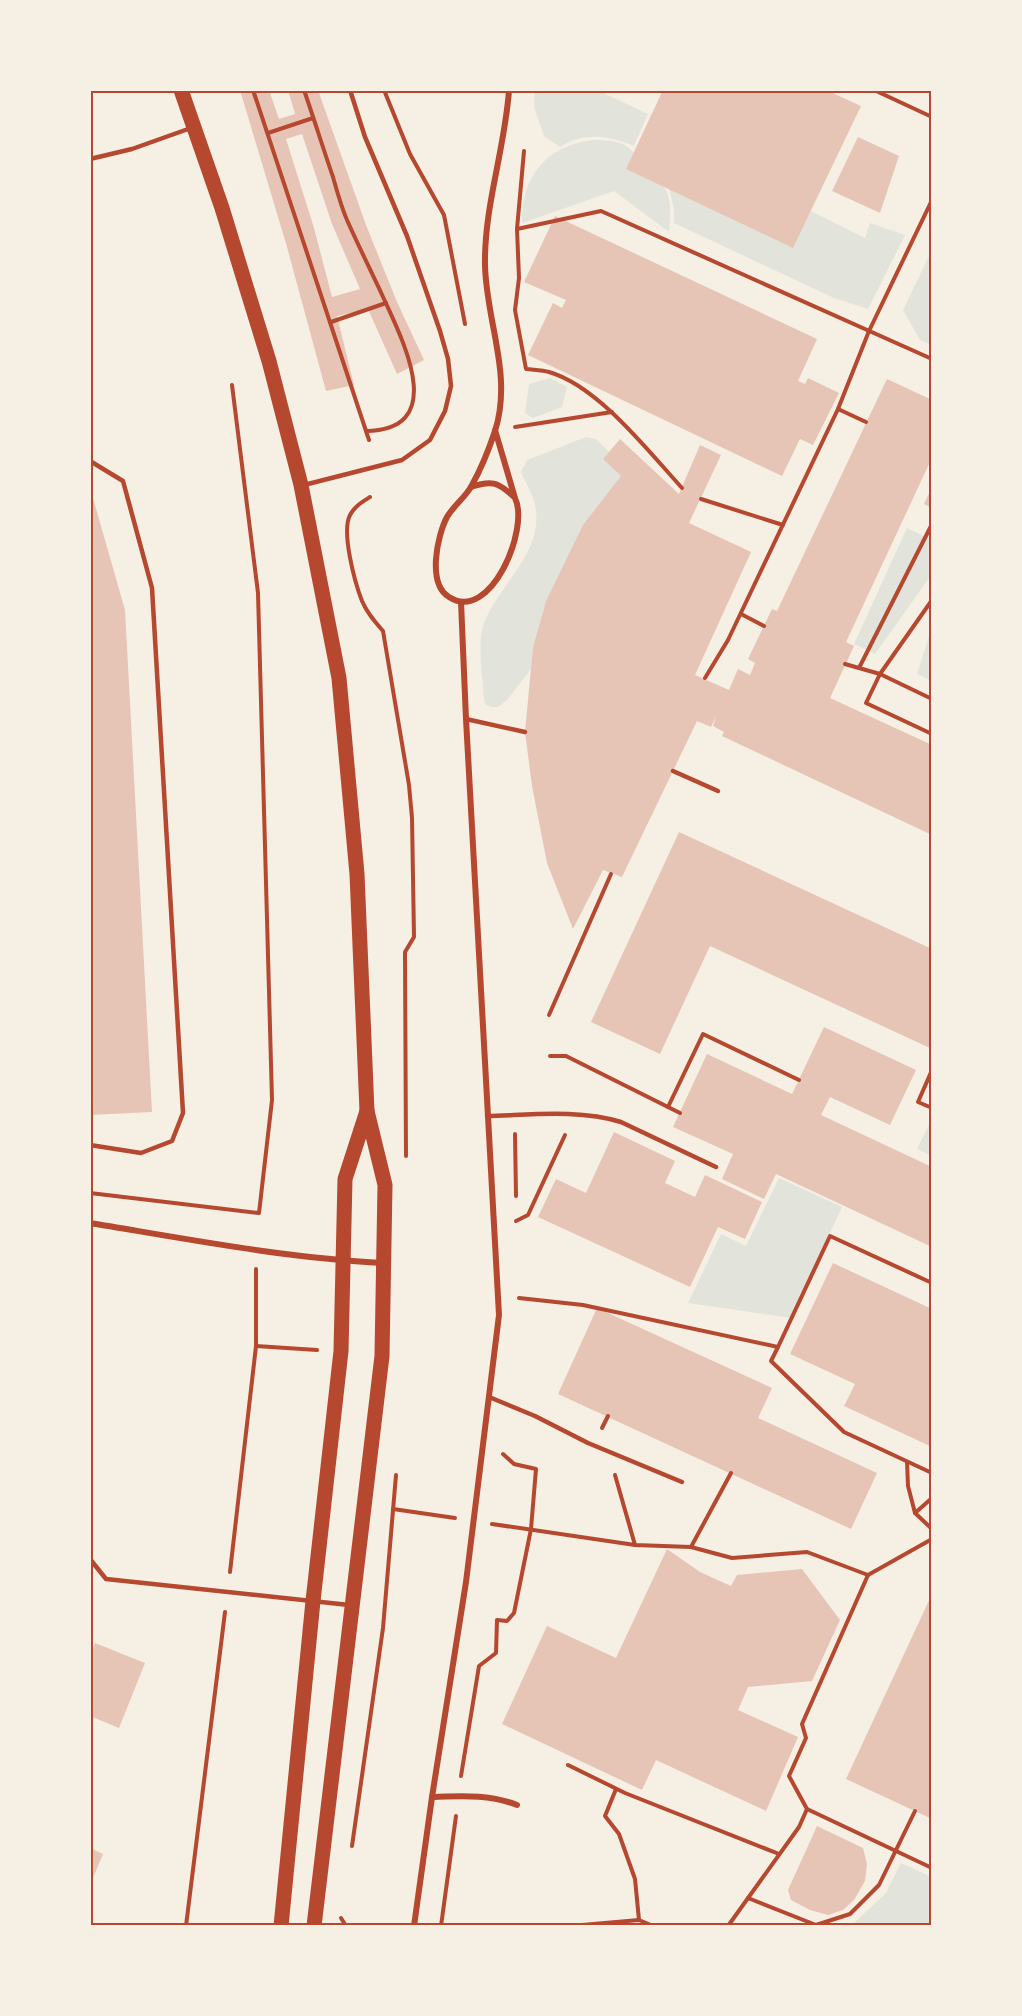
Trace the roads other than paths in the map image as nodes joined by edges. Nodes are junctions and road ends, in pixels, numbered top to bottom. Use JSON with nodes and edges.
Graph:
{"nodes":[{"id":1,"x":181,"y":90,"type":"edge"},
{"id":2,"x":350,"y":90,"type":"edge"},
{"id":3,"x":509,"y":90,"type":"edge"},
{"id":4,"x":194,"y":127,"type":"junction"},
{"id":5,"x":90,"y":159,"type":"edge"},
{"id":6,"x":495,"y":430,"type":"junction"},
{"id":7,"x":90,"y":461,"type":"edge"},
{"id":8,"x":301,"y":485,"type":"junction"},
{"id":9,"x":471,"y":488,"type":"junction"},
{"id":10,"x":514,"y":498,"type":"junction"},
{"id":11,"x":461,"y":602,"type":"junction"},
{"id":12,"x":466,"y":718,"type":"junction"},
{"id":13,"x":525,"y":732,"type":"dead end"},
{"id":14,"x":673,"y":771,"type":"dead end"},
{"id":15,"x":718,"y":791,"type":"dead end"},
{"id":16,"x":367,"y":1111,"type":"junction"},
{"id":17,"x":487,"y":1116,"type":"junction"},
{"id":18,"x":90,"y":1145,"type":"edge"},
{"id":19,"x":716,"y":1167,"type":"dead end"},
{"id":20,"x":90,"y":1224,"type":"edge"},
{"id":21,"x":344,"y":1261,"type":"junction"},
{"id":22,"x":384,"y":1263,"type":"junction"},
{"id":23,"x":489,"y":1397,"type":"junction"},
{"id":24,"x":682,"y":1482,"type":"dead end"},
{"id":25,"x":90,"y":1559,"type":"edge"},
{"id":26,"x":313,"y":1601,"type":"junction"},
{"id":27,"x":353,"y":1605,"type":"junction"},
{"id":28,"x":432,"y":1797,"type":"junction"},
{"id":29,"x":517,"y":1805,"type":"dead end"},
{"id":30,"x":281,"y":1926,"type":"edge"},
{"id":31,"x":314,"y":1926,"type":"edge"},
{"id":32,"x":414,"y":1926,"type":"edge"}],
"edges":[{"from":1,"to":4,"type":"main road"},
{"from":2,"to":8,"type":"lane"},
{"from":3,"to":6,"type":"street"},
{"from":4,"to":5,"type":"lane"},
{"from":4,"to":8,"type":"main road"},
{"from":6,"to":9,"type":"street"},
{"from":6,"to":10,"type":"street"},
{"from":7,"to":18,"type":"lane"},
{"from":8,"to":16,"type":"main road"},
{"from":9,"to":10,"type":"street"},
{"from":9,"to":11,"type":"street"},
{"from":10,"to":11,"type":"street"},
{"from":11,"to":12,"type":"street"},
{"from":12,"to":13,"type":"lane"},
{"from":12,"to":17,"type":"street"},
{"from":14,"to":15,"type":"lane"},
{"from":16,"to":21,"type":"main road"},
{"from":16,"to":22,"type":"main road"},
{"from":17,"to":19,"type":"lane"},
{"from":17,"to":23,"type":"street"},
{"from":20,"to":21,"type":"street"},
{"from":21,"to":22,"type":"street"},
{"from":21,"to":26,"type":"main road"},
{"from":22,"to":27,"type":"main road"},
{"from":23,"to":24,"type":"lane"},
{"from":23,"to":28,"type":"street"},
{"from":25,"to":26,"type":"lane"},
{"from":26,"to":27,"type":"lane"},
{"from":26,"to":30,"type":"main road"},
{"from":27,"to":31,"type":"main road"},
{"from":28,"to":29,"type":"street"},
{"from":28,"to":32,"type":"street"}]}
